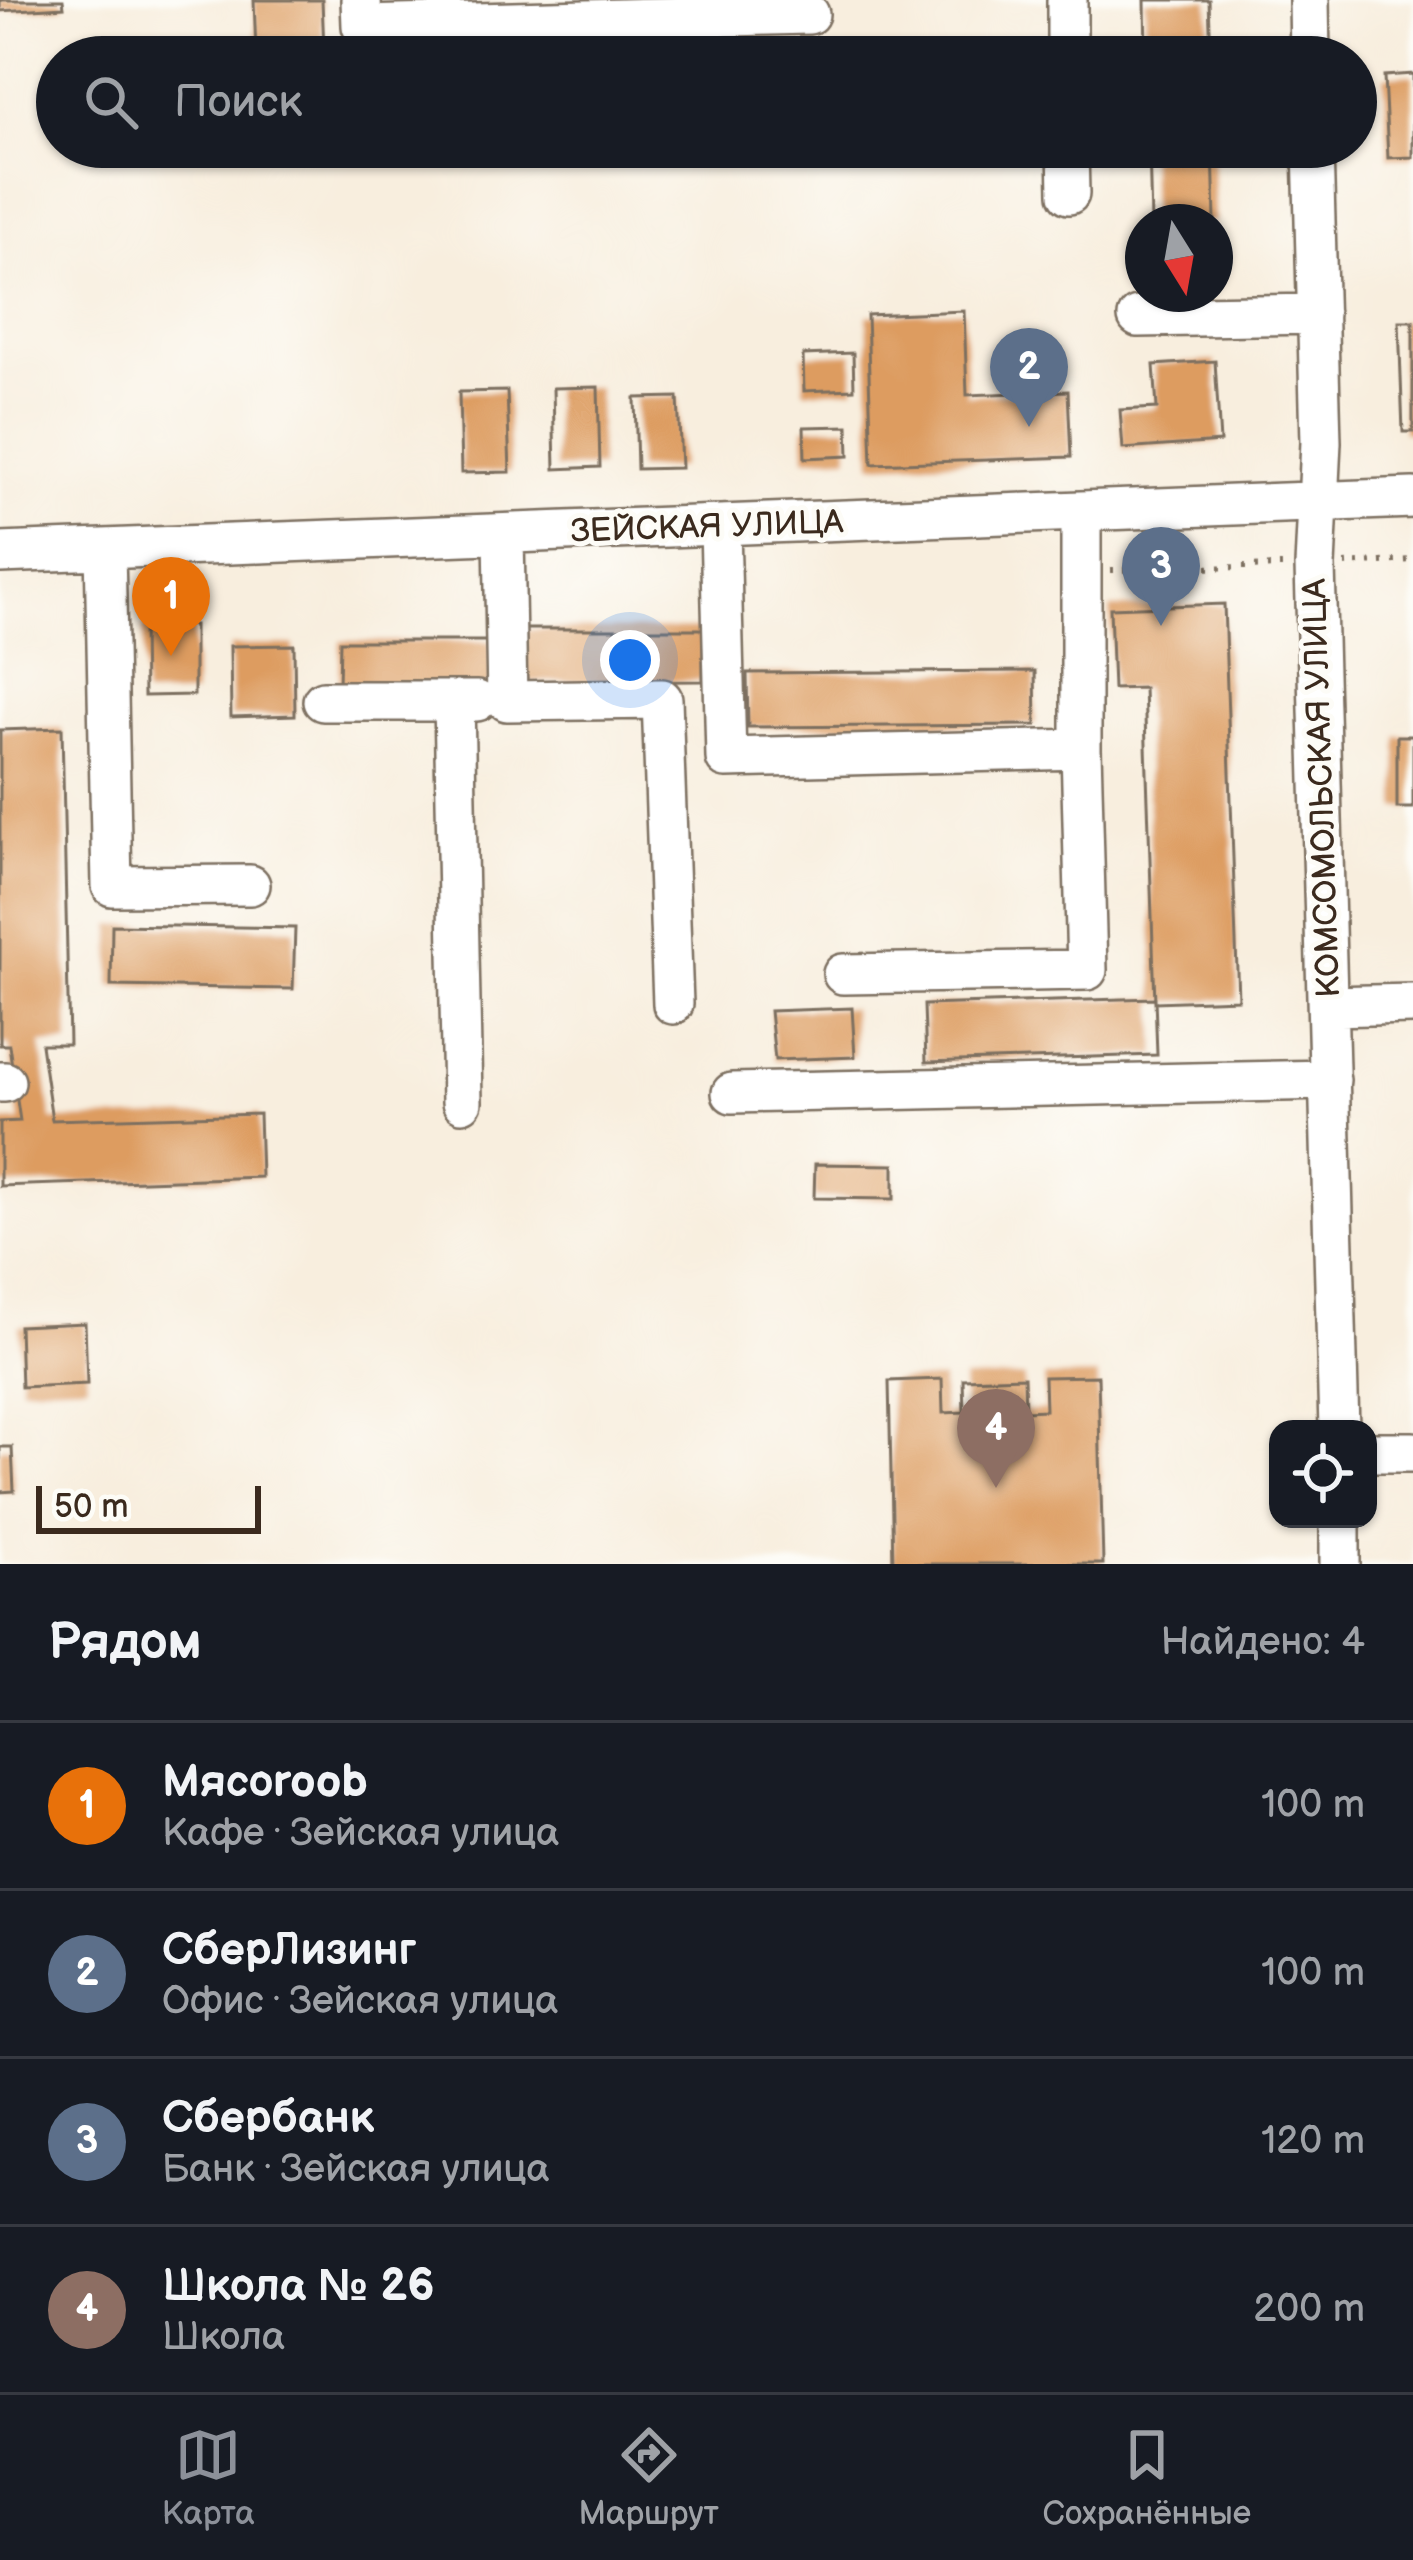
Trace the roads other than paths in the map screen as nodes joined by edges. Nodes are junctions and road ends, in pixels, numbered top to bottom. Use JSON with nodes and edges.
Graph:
{"nodes":[{"id":1,"x":361,"y":0,"type":"edge"},
{"id":2,"x":1067,"y":0,"type":"edge"},
{"id":3,"x":1309,"y":0,"type":"edge"},
{"id":4,"x":809,"y":14,"type":"dead end"},
{"id":5,"x":1067,"y":36,"type":"edge"},
{"id":6,"x":1310,"y":36,"type":"edge"},
{"id":7,"x":1068,"y":168,"type":"edge"},
{"id":8,"x":1314,"y":168,"type":"edge"},
{"id":9,"x":1069,"y":194,"type":"dead end"},
{"id":10,"x":1318,"y":314,"type":"junction"},
{"id":11,"x":1138,"y":317,"type":"dead end"},
{"id":12,"x":1413,"y":498,"type":"edge"},
{"id":13,"x":1319,"y":502,"type":"junction"},
{"id":14,"x":1081,"y":514,"type":"junction"},
{"id":15,"x":720,"y":527,"type":"junction"},
{"id":16,"x":504,"y":535,"type":"junction"},
{"id":17,"x":105,"y":550,"type":"junction"},
{"id":18,"x":0,"y":554,"type":"edge"},
{"id":19,"x":323,"y":701,"type":"dead end"},
{"id":20,"x":454,"y":701,"type":"junction"},
{"id":21,"x":507,"y":701,"type":"junction"},
{"id":22,"x":1081,"y":749,"type":"junction"},
{"id":23,"x":250,"y":885,"type":"dead end"},
{"id":24,"x":843,"y":974,"type":"dead end"},
{"id":25,"x":673,"y":1004,"type":"dead end"},
{"id":26,"x":1413,"y":1004,"type":"edge"},
{"id":27,"x":1328,"y":1006,"type":"junction"},
{"id":28,"x":1330,"y":1080,"type":"junction"},
{"id":29,"x":732,"y":1093,"type":"dead end"},
{"id":30,"x":462,"y":1102,"type":"dead end"},
{"id":31,"x":1339,"y":1420,"type":"edge"},
{"id":32,"x":1413,"y":1451,"type":"edge"},
{"id":33,"x":1377,"y":1452,"type":"edge"},
{"id":34,"x":1340,"y":1528,"type":"edge"},
{"id":35,"x":1340,"y":1564,"type":"edge"}],
"edges":[{"from":1,"to":4,"type":"street"},
{"from":2,"to":5,"type":"street"},
{"from":3,"to":6,"type":"street"},
{"from":7,"to":9,"type":"street"},
{"from":8,"to":10,"type":"street","name":"КОМСОМОЛЬСКАЯ УЛИЦА"},
{"from":10,"to":11,"type":"street"},
{"from":10,"to":13,"type":"street","name":"КОМСОМОЛЬСКАЯ УЛИЦА"},
{"from":12,"to":13,"type":"street","name":"ЗЕЙСКАЯ УЛИЦА"},
{"from":13,"to":14,"type":"street","name":"ЗЕЙСКАЯ УЛИЦА"},
{"from":13,"to":27,"type":"street","name":"КОМСОМОЛЬСКАЯ УЛИЦА"},
{"from":14,"to":15,"type":"street","name":"ЗЕЙСКАЯ УЛИЦА"},
{"from":14,"to":22,"type":"street"},
{"from":15,"to":16,"type":"street","name":"ЗЕЙСКАЯ УЛИЦА"},
{"from":15,"to":22,"type":"street"},
{"from":16,"to":17,"type":"street","name":"ЗЕЙСКАЯ УЛИЦА"},
{"from":16,"to":21,"type":"street"},
{"from":17,"to":18,"type":"street","name":"ЗЕЙСКАЯ УЛИЦА"},
{"from":17,"to":23,"type":"street"},
{"from":19,"to":20,"type":"street"},
{"from":20,"to":21,"type":"street"},
{"from":20,"to":30,"type":"street"},
{"from":21,"to":25,"type":"street"},
{"from":22,"to":24,"type":"street"},
{"from":26,"to":27,"type":"street"},
{"from":27,"to":28,"type":"street","name":"КОМСОМОЛЬСКАЯ УЛИЦА"},
{"from":28,"to":29,"type":"street"},
{"from":28,"to":31,"type":"street","name":"КОМСОМОЛЬСКАЯ УЛИЦА"},
{"from":32,"to":33,"type":"street"},
{"from":34,"to":35,"type":"street"}]}
